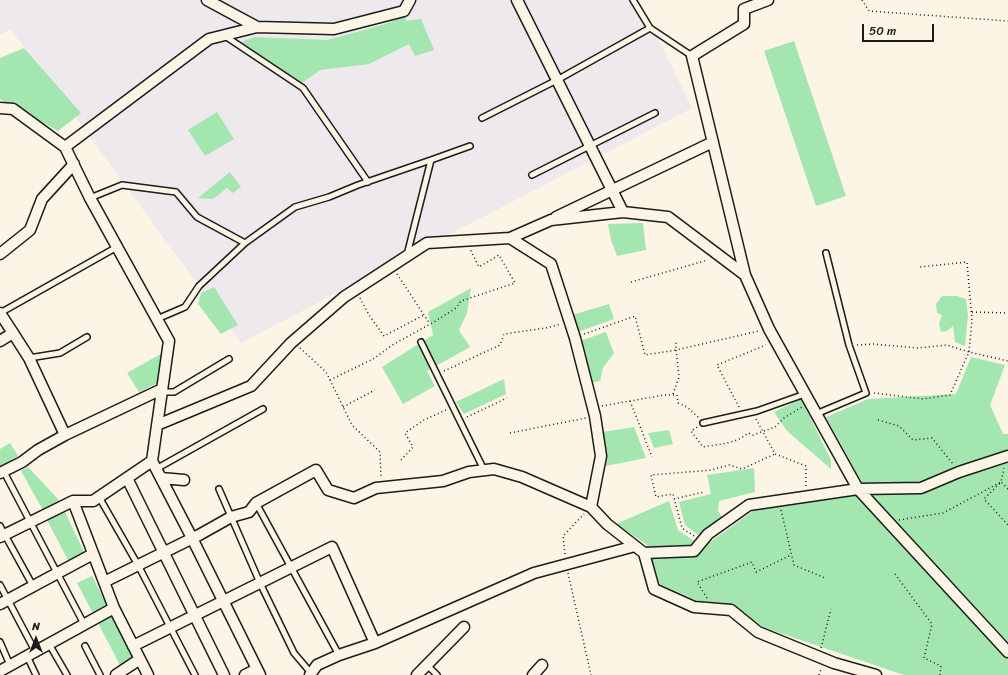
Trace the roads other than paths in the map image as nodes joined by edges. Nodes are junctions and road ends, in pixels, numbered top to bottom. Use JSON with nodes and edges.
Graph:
{"nodes":[{"id":1,"x":207,"y":0,"type":"edge"},
{"id":2,"x":410,"y":0,"type":"edge"},
{"id":3,"x":517,"y":0,"type":"edge"},
{"id":4,"x":632,"y":0,"type":"edge"},
{"id":5,"x":768,"y":0,"type":"edge"},
{"id":6,"x":257,"y":27,"type":"junction"},
{"id":7,"x":650,"y":28,"type":"junction"},
{"id":8,"x":224,"y":35,"type":"junction"},
{"id":9,"x":692,"y":56,"type":"junction"},
{"id":10,"x":557,"y":80,"type":"junction"},
{"id":11,"x":0,"y":108,"type":"edge"},
{"id":12,"x":655,"y":113,"type":"dead end"},
{"id":13,"x":482,"y":118,"type":"dead end"},
{"id":14,"x":713,"y":142,"type":"junction"},
{"id":15,"x":590,"y":145,"type":"junction"},
{"id":16,"x":470,"y":146,"type":"dead end"},
{"id":17,"x":65,"y":147,"type":"junction"},
{"id":18,"x":431,"y":160,"type":"junction"},
{"id":19,"x":74,"y":164,"type":"junction"},
{"id":20,"x":532,"y":175,"type":"dead end"},
{"id":21,"x":368,"y":182,"type":"junction"},
{"id":22,"x":612,"y":190,"type":"junction"},
{"id":23,"x":90,"y":198,"type":"junction"},
{"id":24,"x":623,"y":212,"type":"junction"},
{"id":25,"x":551,"y":220,"type":"junction"},
{"id":26,"x":510,"y":238,"type":"junction"},
{"id":27,"x":245,"y":243,"type":"junction"},
{"id":28,"x":117,"y":247,"type":"junction"},
{"id":29,"x":0,"y":254,"type":"edge"},
{"id":30,"x":826,"y":254,"type":"dead end"},
{"id":31,"x":407,"y":256,"type":"junction"},
{"id":32,"x":745,"y":275,"type":"junction"},
{"id":33,"x":0,"y":313,"type":"edge"},
{"id":34,"x":157,"y":319,"type":"junction"},
{"id":35,"x":13,"y":333,"type":"junction"},
{"id":36,"x":87,"y":337,"type":"dead end"},
{"id":37,"x":0,"y":341,"type":"edge"},
{"id":38,"x":421,"y":342,"type":"dead end"},
{"id":39,"x":29,"y":358,"type":"junction"},
{"id":40,"x":229,"y":359,"type":"dead end"},
{"id":41,"x":162,"y":391,"type":"junction"},
{"id":42,"x":805,"y":394,"type":"junction"},
{"id":43,"x":263,"y":409,"type":"dead end"},
{"id":44,"x":816,"y":414,"type":"junction"},
{"id":45,"x":703,"y":423,"type":"dead end"},
{"id":46,"x":157,"y":425,"type":"junction"},
{"id":47,"x":65,"y":435,"type":"junction"},
{"id":48,"x":1008,"y":455,"type":"edge"},
{"id":49,"x":154,"y":465,"type":"junction"},
{"id":50,"x":484,"y":470,"type":"junction"},
{"id":51,"x":2,"y":472,"type":"edge"},
{"id":52,"x":127,"y":478,"type":"junction"},
{"id":53,"x":184,"y":480,"type":"dead end"},
{"id":54,"x":218,"y":489,"type":"dead end"},
{"id":55,"x":858,"y":489,"type":"junction"},
{"id":56,"x":99,"y":497,"type":"junction"},
{"id":57,"x":73,"y":502,"type":"junction"},
{"id":58,"x":256,"y":503,"type":"junction"},
{"id":59,"x":591,"y":507,"type":"junction"},
{"id":60,"x":230,"y":517,"type":"junction"},
{"id":61,"x":30,"y":522,"type":"junction"},
{"id":62,"x":2,"y":533,"type":"edge"},
{"id":63,"x":192,"y":538,"type":"junction"},
{"id":64,"x":635,"y":546,"type":"junction"},
{"id":65,"x":163,"y":553,"type":"junction"},
{"id":66,"x":644,"y":553,"type":"junction"},
{"id":67,"x":93,"y":554,"type":"junction"},
{"id":68,"x":138,"y":565,"type":"junction"},
{"id":69,"x":290,"y":568,"type":"junction"},
{"id":70,"x":57,"y":573,"type":"junction"},
{"id":71,"x":104,"y":582,"type":"junction"},
{"id":72,"x":260,"y":583,"type":"junction"},
{"id":73,"x":0,"y":585,"type":"edge"},
{"id":74,"x":33,"y":586,"type":"junction"},
{"id":75,"x":223,"y":601,"type":"junction"},
{"id":76,"x":4,"y":602,"type":"edge"},
{"id":77,"x":114,"y":608,"type":"junction"},
{"id":78,"x":195,"y":615,"type":"junction"},
{"id":79,"x":84,"y":624,"type":"junction"},
{"id":80,"x":464,"y":627,"type":"dead end"},
{"id":81,"x":169,"y":628,"type":"junction"},
{"id":82,"x":0,"y":642,"type":"edge"},
{"id":83,"x":376,"y":643,"type":"junction"},
{"id":84,"x":49,"y":644,"type":"junction"},
{"id":85,"x":85,"y":646,"type":"dead end"},
{"id":86,"x":133,"y":646,"type":"junction"},
{"id":87,"x":1008,"y":652,"type":"edge"},
{"id":88,"x":31,"y":654,"type":"junction"},
{"id":89,"x":339,"y":655,"type":"junction"},
{"id":90,"x":140,"y":660,"type":"junction"},
{"id":91,"x":427,"y":665,"type":"junction"},
{"id":92,"x":542,"y":665,"type":"dead end"},
{"id":93,"x":5,"y":670,"type":"edge"},
{"id":94,"x":258,"y":672,"type":"edge"},
{"id":95,"x":310,"y":674,"type":"edge"},
{"id":96,"x":36,"y":675,"type":"edge"},
{"id":97,"x":67,"y":675,"type":"edge"},
{"id":98,"x":100,"y":675,"type":"edge"},
{"id":99,"x":116,"y":675,"type":"edge"},
{"id":100,"x":148,"y":675,"type":"edge"},
{"id":101,"x":195,"y":675,"type":"edge"},
{"id":102,"x":224,"y":675,"type":"edge"},
{"id":103,"x":245,"y":675,"type":"edge"},
{"id":104,"x":417,"y":675,"type":"edge"},
{"id":105,"x":437,"y":675,"type":"edge"},
{"id":106,"x":533,"y":675,"type":"edge"},
{"id":107,"x":876,"y":675,"type":"edge"}],
"edges":[{"from":1,"to":6,"type":"street"},
{"from":2,"to":6,"type":"street"},
{"from":3,"to":10,"type":"street"},
{"from":4,"to":7,"type":"lane"},
{"from":5,"to":9,"type":"street"},
{"from":6,"to":8,"type":"street"},
{"from":7,"to":9,"type":"lane"},
{"from":7,"to":10,"type":"lane"},
{"from":8,"to":17,"type":"street"},
{"from":8,"to":21,"type":"lane"},
{"from":9,"to":14,"type":"street"},
{"from":10,"to":13,"type":"lane"},
{"from":10,"to":15,"type":"street"},
{"from":11,"to":17,"type":"street"},
{"from":12,"to":15,"type":"lane"},
{"from":14,"to":22,"type":"street"},
{"from":14,"to":32,"type":"street"},
{"from":15,"to":20,"type":"lane"},
{"from":15,"to":22,"type":"street"},
{"from":16,"to":18,"type":"lane"},
{"from":17,"to":19,"type":"street"},
{"from":18,"to":21,"type":"lane"},
{"from":18,"to":31,"type":"lane"},
{"from":19,"to":23,"type":"street"},
{"from":19,"to":29,"type":"street"},
{"from":21,"to":27,"type":"lane"},
{"from":22,"to":24,"type":"street"},
{"from":22,"to":25,"type":"street"},
{"from":23,"to":27,"type":"lane"},
{"from":23,"to":28,"type":"street"},
{"from":24,"to":25,"type":"street"},
{"from":24,"to":32,"type":"street"},
{"from":25,"to":26,"type":"street"},
{"from":26,"to":31,"type":"street"},
{"from":26,"to":59,"type":"street"},
{"from":27,"to":34,"type":"lane"},
{"from":28,"to":33,"type":"lane"},
{"from":28,"to":34,"type":"street"},
{"from":30,"to":44,"type":"lane"},
{"from":31,"to":46,"type":"street"},
{"from":32,"to":42,"type":"street"},
{"from":33,"to":35,"type":"street"},
{"from":34,"to":41,"type":"street"},
{"from":35,"to":37,"type":"street"},
{"from":35,"to":39,"type":"street"},
{"from":36,"to":39,"type":"lane"},
{"from":38,"to":50,"type":"lane"},
{"from":39,"to":47,"type":"street"},
{"from":40,"to":41,"type":"lane"},
{"from":41,"to":46,"type":"street"},
{"from":41,"to":47,"type":"street"},
{"from":42,"to":44,"type":"street"},
{"from":42,"to":45,"type":"lane"},
{"from":43,"to":49,"type":"lane"},
{"from":44,"to":55,"type":"street"},
{"from":46,"to":49,"type":"street"},
{"from":47,"to":51,"type":"street"},
{"from":48,"to":55,"type":"street"},
{"from":49,"to":52,"type":"street"},
{"from":49,"to":53,"type":"street"},
{"from":49,"to":63,"type":"street"},
{"from":50,"to":58,"type":"street"},
{"from":50,"to":59,"type":"street"},
{"from":51,"to":61,"type":"lane"},
{"from":52,"to":56,"type":"street"},
{"from":52,"to":65,"type":"street"},
{"from":54,"to":60,"type":"lane"},
{"from":55,"to":66,"type":"street"},
{"from":55,"to":87,"type":"street"},
{"from":56,"to":57,"type":"street"},
{"from":56,"to":68,"type":"lane"},
{"from":57,"to":61,"type":"street"},
{"from":57,"to":67,"type":"street"},
{"from":58,"to":60,"type":"street"},
{"from":58,"to":69,"type":"lane"},
{"from":59,"to":64,"type":"street"},
{"from":60,"to":63,"type":"street"},
{"from":60,"to":72,"type":"lane"},
{"from":61,"to":62,"type":"street"},
{"from":61,"to":70,"type":"lane"},
{"from":62,"to":74,"type":"lane"},
{"from":63,"to":65,"type":"street"},
{"from":63,"to":75,"type":"street"},
{"from":64,"to":66,"type":"street"},
{"from":64,"to":83,"type":"street"},
{"from":65,"to":68,"type":"street"},
{"from":65,"to":78,"type":"street"},
{"from":66,"to":107,"type":"street"},
{"from":67,"to":70,"type":"street"},
{"from":67,"to":71,"type":"street"},
{"from":68,"to":71,"type":"street"},
{"from":68,"to":81,"type":"lane"},
{"from":69,"to":72,"type":"street"},
{"from":69,"to":83,"type":"street"},
{"from":69,"to":89,"type":"lane"},
{"from":70,"to":74,"type":"street"},
{"from":70,"to":79,"type":"lane"},
{"from":71,"to":77,"type":"street"},
{"from":72,"to":75,"type":"street"},
{"from":72,"to":95,"type":"lane"},
{"from":73,"to":76,"type":"lane"},
{"from":74,"to":76,"type":"street"},
{"from":75,"to":78,"type":"street"},
{"from":75,"to":94,"type":"street"},
{"from":76,"to":88,"type":"lane"},
{"from":77,"to":79,"type":"street"},
{"from":77,"to":86,"type":"street"},
{"from":78,"to":81,"type":"street"},
{"from":78,"to":102,"type":"street"},
{"from":79,"to":84,"type":"street"},
{"from":80,"to":91,"type":"street"},
{"from":81,"to":86,"type":"street"},
{"from":81,"to":101,"type":"lane"},
{"from":82,"to":93,"type":"lane"},
{"from":83,"to":89,"type":"street"},
{"from":84,"to":88,"type":"street"},
{"from":84,"to":97,"type":"lane"},
{"from":85,"to":98,"type":"lane"},
{"from":86,"to":90,"type":"street"},
{"from":88,"to":93,"type":"street"},
{"from":88,"to":96,"type":"lane"},
{"from":89,"to":95,"type":"street"},
{"from":90,"to":99,"type":"street"},
{"from":90,"to":100,"type":"street"},
{"from":91,"to":104,"type":"street"},
{"from":91,"to":105,"type":"lane"},
{"from":92,"to":106,"type":"street"},
{"from":94,"to":103,"type":"street"}]}
